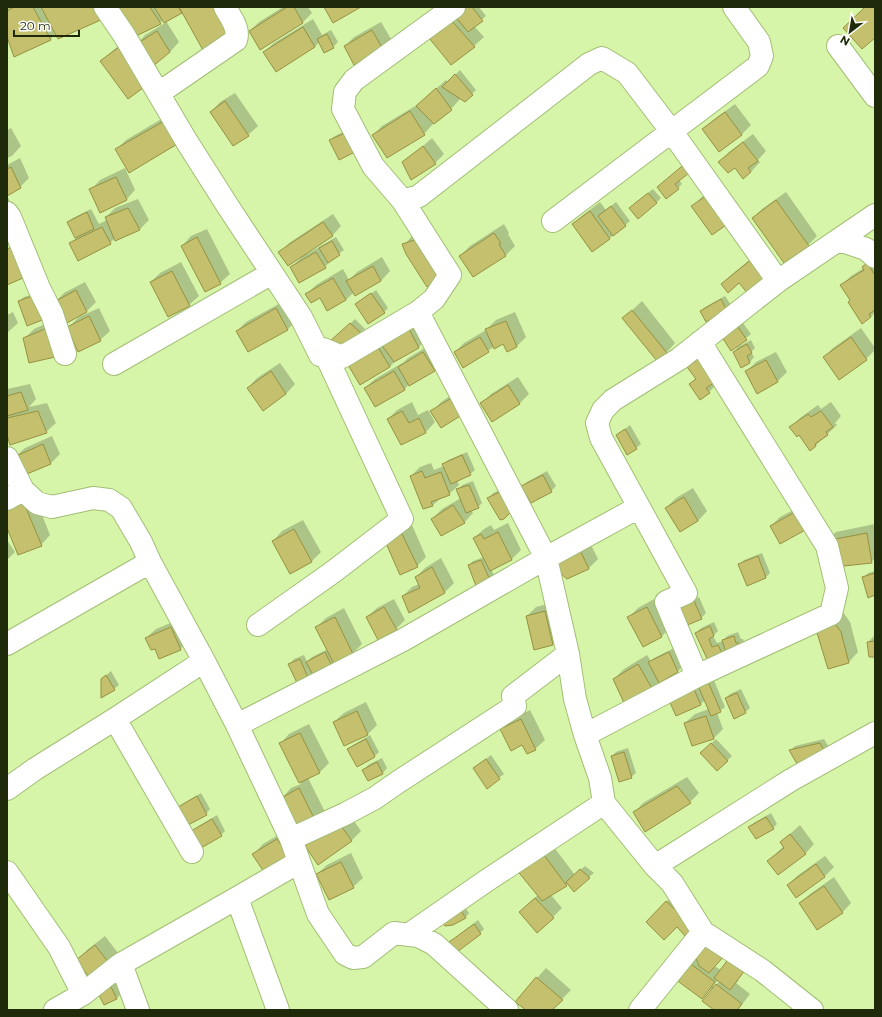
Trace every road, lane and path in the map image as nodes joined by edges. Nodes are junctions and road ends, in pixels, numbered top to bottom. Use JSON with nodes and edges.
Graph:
{"nodes":[{"id":1,"x":105,"y":7,"type":"edge"},
{"id":2,"x":225,"y":7,"type":"edge"},
{"id":3,"x":454,"y":7,"type":"edge"},
{"id":4,"x":734,"y":7,"type":"edge"},
{"id":5,"x":838,"y":46,"type":"dead end"},
{"id":6,"x":159,"y":93,"type":"junction"},
{"id":7,"x":875,"y":96,"type":"edge"},
{"id":8,"x":672,"y":132,"type":"junction"},
{"id":9,"x":403,"y":201,"type":"junction"},
{"id":10,"x":7,"y":213,"type":"edge"},
{"id":11,"x":875,"y":215,"type":"edge"},
{"id":12,"x":553,"y":221,"type":"dead end"},
{"id":13,"x":839,"y":240,"type":"junction"},
{"id":14,"x":875,"y":257,"type":"edge"},
{"id":15,"x":272,"y":274,"type":"junction"},
{"id":16,"x":778,"y":281,"type":"junction"},
{"id":17,"x":418,"y":312,"type":"junction"},
{"id":18,"x":700,"y":342,"type":"junction"},
{"id":19,"x":323,"y":349,"type":"junction"},
{"id":20,"x":65,"y":354,"type":"dead end"},
{"id":21,"x":114,"y":364,"type":"dead end"},
{"id":22,"x":7,"y":458,"type":"edge"},
{"id":23,"x":15,"y":495,"type":"edge"},
{"id":24,"x":639,"y":507,"type":"junction"},
{"id":25,"x":546,"y":558,"type":"junction"},
{"id":26,"x":150,"y":562,"type":"junction"},
{"id":27,"x":258,"y":625,"type":"dead end"},
{"id":28,"x":7,"y":644,"type":"edge"},
{"id":29,"x":568,"y":654,"type":"junction"},
{"id":30,"x":204,"y":661,"type":"junction"},
{"id":31,"x":697,"y":676,"type":"junction"},
{"id":32,"x":115,"y":719,"type":"junction"},
{"id":33,"x":237,"y":725,"type":"junction"},
{"id":34,"x":875,"y":733,"type":"edge"},
{"id":35,"x":585,"y":735,"type":"junction"},
{"id":36,"x":7,"y":789,"type":"edge"},
{"id":37,"x":604,"y":803,"type":"junction"},
{"id":38,"x":291,"y":839,"type":"junction"},
{"id":39,"x":192,"y":852,"type":"dead end"},
{"id":40,"x":299,"y":862,"type":"junction"},
{"id":41,"x":655,"y":866,"type":"junction"},
{"id":42,"x":8,"y":874,"type":"edge"},
{"id":43,"x":237,"y":898,"type":"junction"},
{"id":44,"x":704,"y":932,"type":"junction"},
{"id":45,"x":408,"y":935,"type":"junction"},
{"id":46,"x":121,"y":964,"type":"junction"},
{"id":47,"x":83,"y":994,"type":"junction"},
{"id":48,"x":55,"y":1010,"type":"edge"},
{"id":49,"x":138,"y":1010,"type":"edge"},
{"id":50,"x":278,"y":1010,"type":"edge"},
{"id":51,"x":507,"y":1010,"type":"edge"},
{"id":52,"x":640,"y":1010,"type":"edge"},
{"id":53,"x":812,"y":1010,"type":"edge"}],
"edges":[{"from":1,"to":6,"type":"street"},
{"from":2,"to":6,"type":"street"},
{"from":3,"to":9,"type":"street"},
{"from":4,"to":8,"type":"street"},
{"from":5,"to":7,"type":"street"},
{"from":6,"to":15,"type":"street"},
{"from":8,"to":9,"type":"street"},
{"from":8,"to":12,"type":"street"},
{"from":8,"to":16,"type":"street"},
{"from":9,"to":17,"type":"street"},
{"from":10,"to":20,"type":"street"},
{"from":11,"to":13,"type":"street"},
{"from":13,"to":14,"type":"street"},
{"from":13,"to":16,"type":"street"},
{"from":15,"to":19,"type":"street"},
{"from":15,"to":21,"type":"street"},
{"from":16,"to":18,"type":"street"},
{"from":17,"to":19,"type":"street"},
{"from":17,"to":25,"type":"street"},
{"from":18,"to":24,"type":"street"},
{"from":18,"to":31,"type":"street"},
{"from":19,"to":27,"type":"street"},
{"from":22,"to":23,"type":"street"},
{"from":23,"to":26,"type":"street"},
{"from":24,"to":25,"type":"street"},
{"from":24,"to":31,"type":"street"},
{"from":25,"to":29,"type":"street"},
{"from":25,"to":33,"type":"street"},
{"from":26,"to":28,"type":"street"},
{"from":26,"to":30,"type":"street"},
{"from":29,"to":35,"type":"street"},
{"from":29,"to":38,"type":"street"},
{"from":30,"to":32,"type":"street"},
{"from":30,"to":33,"type":"street"},
{"from":31,"to":35,"type":"street"},
{"from":32,"to":36,"type":"street"},
{"from":32,"to":39,"type":"street"},
{"from":33,"to":38,"type":"street"},
{"from":34,"to":41,"type":"street"},
{"from":35,"to":37,"type":"street"},
{"from":37,"to":41,"type":"street"},
{"from":37,"to":45,"type":"street"},
{"from":38,"to":40,"type":"street"},
{"from":40,"to":43,"type":"street"},
{"from":40,"to":45,"type":"street"},
{"from":41,"to":44,"type":"street"},
{"from":42,"to":47,"type":"street"},
{"from":43,"to":46,"type":"street"},
{"from":43,"to":50,"type":"street"},
{"from":44,"to":52,"type":"street"},
{"from":44,"to":53,"type":"street"},
{"from":45,"to":51,"type":"street"},
{"from":46,"to":47,"type":"street"},
{"from":46,"to":49,"type":"street"},
{"from":47,"to":48,"type":"street"}]}
